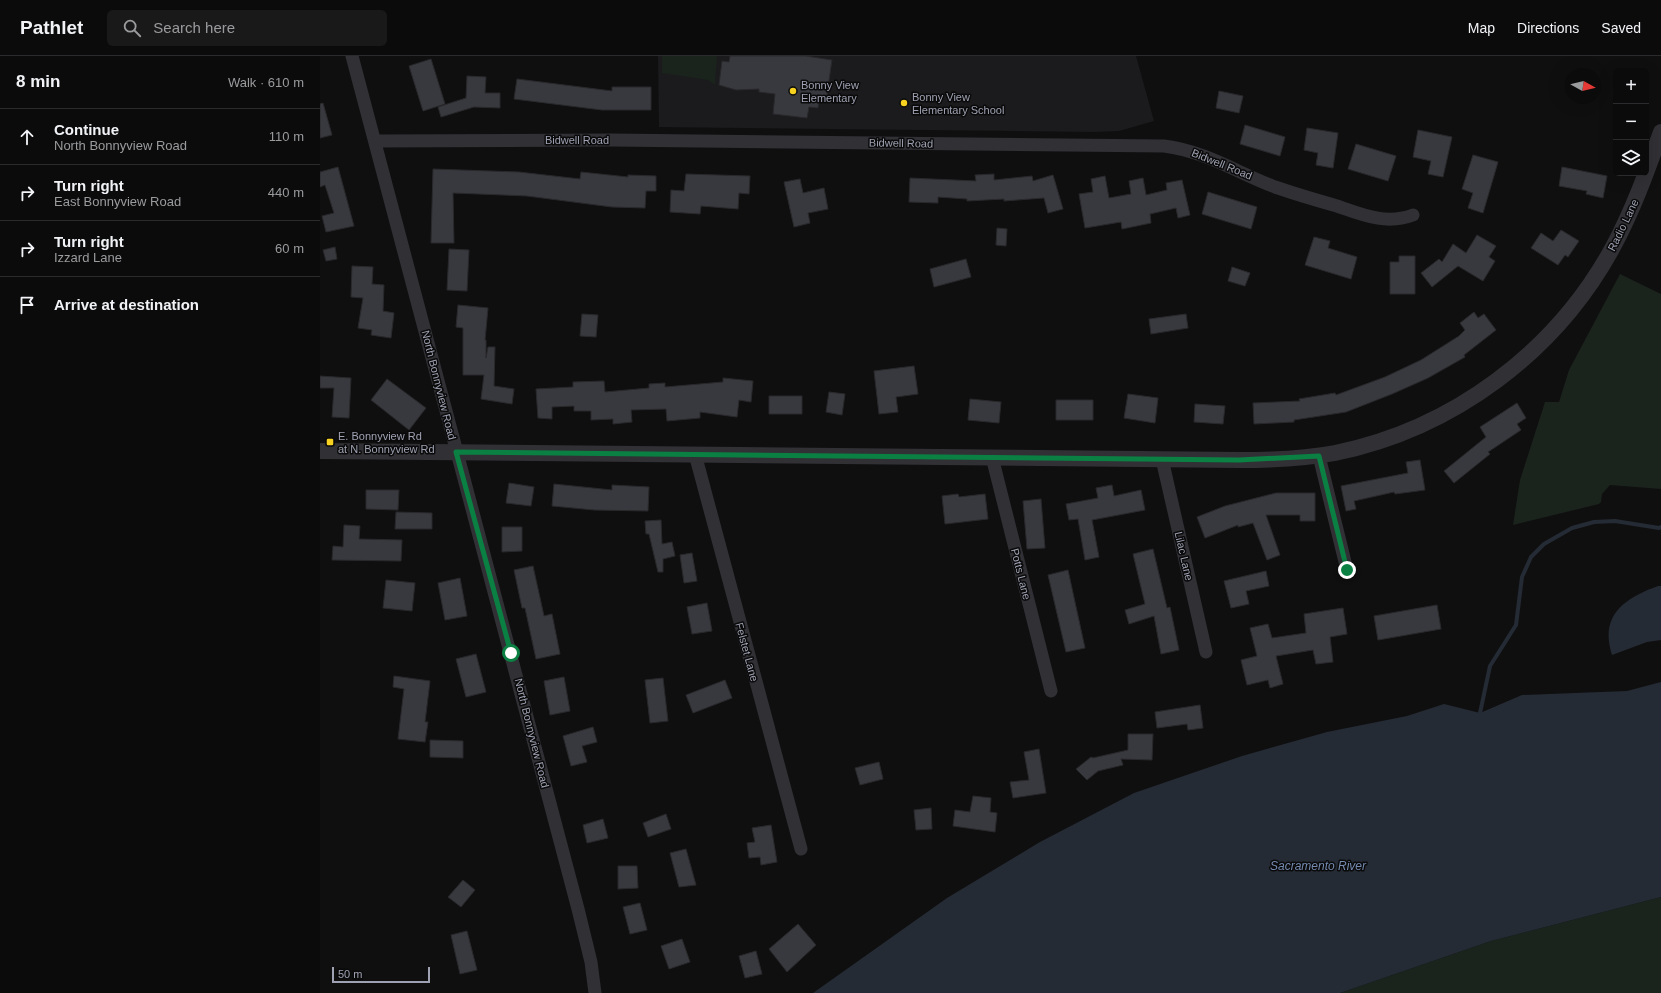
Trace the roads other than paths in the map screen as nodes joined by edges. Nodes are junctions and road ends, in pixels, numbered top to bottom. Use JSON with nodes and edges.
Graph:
{"nodes":[{"id":1,"x":352,"y":56,"type":"edge"},
{"id":2,"x":1661,"y":132,"type":"edge"},
{"id":3,"x":375,"y":141,"type":"junction"},
{"id":4,"x":1414,"y":215,"type":"dead end"},
{"id":5,"x":320,"y":451,"type":"edge"},
{"id":6,"x":456,"y":452,"type":"junction"},
{"id":7,"x":695,"y":454,"type":"junction"},
{"id":8,"x":1319,"y":456,"type":"junction"},
{"id":9,"x":992,"y":457,"type":"junction"},
{"id":10,"x":1162,"y":459,"type":"junction"},
{"id":11,"x":1347,"y":570,"type":"dead end"},
{"id":12,"x":1206,"y":652,"type":"dead end"},
{"id":13,"x":1051,"y":691,"type":"dead end"},
{"id":14,"x":801,"y":849,"type":"dead end"},
{"id":15,"x":595,"y":993,"type":"edge"}],
"edges":[{"from":1,"to":3,"type":"street","name":"North Bonnyview Road"},
{"from":2,"to":8,"type":"street","name":"Radio Lane"},
{"from":3,"to":4,"type":"street","name":"Bidwell Road"},
{"from":3,"to":6,"type":"street","name":"North Bonnyview Road"},
{"from":5,"to":6,"type":"street","name":"Radio Lane"},
{"from":6,"to":7,"type":"street","name":"Radio Lane"},
{"from":6,"to":15,"type":"street","name":"North Bonnyview Road"},
{"from":7,"to":9,"type":"street","name":"Radio Lane"},
{"from":7,"to":14,"type":"street","name":"Felstet Lane"},
{"from":8,"to":10,"type":"street","name":"Radio Lane"},
{"from":8,"to":11,"type":"street"},
{"from":9,"to":10,"type":"street","name":"Radio Lane"},
{"from":9,"to":13,"type":"street","name":"Potts Lane"},
{"from":10,"to":12,"type":"street","name":"Lilac Lane"}]}
